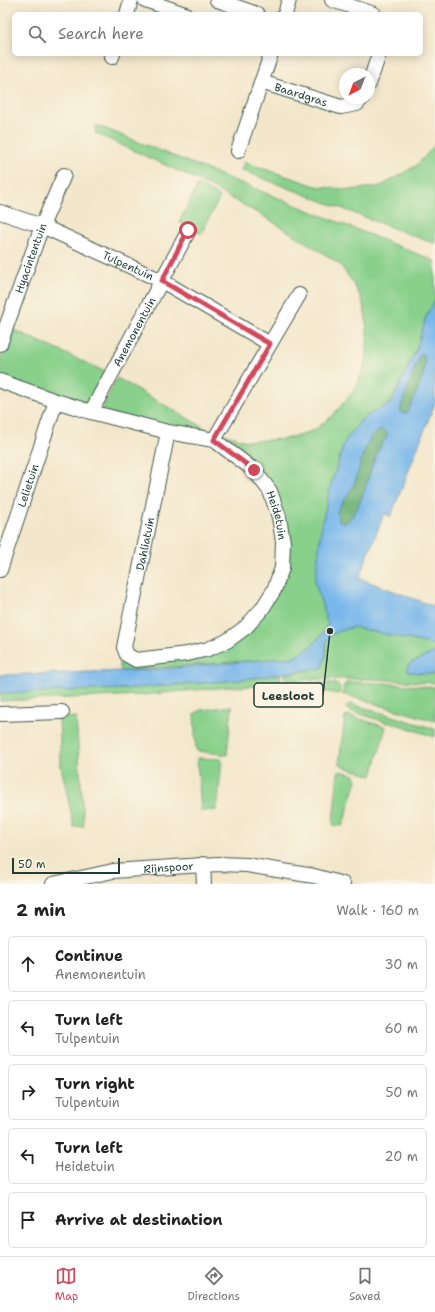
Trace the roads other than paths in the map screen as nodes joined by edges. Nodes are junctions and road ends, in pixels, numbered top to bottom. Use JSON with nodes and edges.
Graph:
{"nodes":[{"id":1,"x":131,"y":0,"type":"edge"},
{"id":2,"x":145,"y":0,"type":"edge"},
{"id":3,"x":217,"y":0,"type":"edge"},
{"id":4,"x":289,"y":0,"type":"edge"},
{"id":5,"x":332,"y":0,"type":"edge"},
{"id":6,"x":128,"y":12,"type":"edge"},
{"id":7,"x":179,"y":12,"type":"edge"},
{"id":8,"x":251,"y":12,"type":"edge"},
{"id":9,"x":286,"y":12,"type":"edge"},
{"id":10,"x":368,"y":12,"type":"edge"},
{"id":11,"x":270,"y":56,"type":"edge"},
{"id":12,"x":378,"y":56,"type":"edge"},
{"id":13,"x":374,"y":68,"type":"edge"},
{"id":14,"x":261,"y":82,"type":"junction"},
{"id":15,"x":357,"y":104,"type":"edge"},
{"id":16,"x":238,"y":151,"type":"dead end"},
{"id":17,"x":64,"y":175,"type":"dead end"},
{"id":18,"x":0,"y":212,"type":"edge"},
{"id":19,"x":42,"y":226,"type":"junction"},
{"id":20,"x":188,"y":230,"type":"dead end"},
{"id":21,"x":162,"y":281,"type":"junction"},
{"id":22,"x":299,"y":295,"type":"dead end"},
{"id":23,"x":0,"y":344,"type":"edge"},
{"id":24,"x":270,"y":344,"type":"junction"},
{"id":25,"x":0,"y":381,"type":"edge"},
{"id":26,"x":56,"y":401,"type":"junction"},
{"id":27,"x":91,"y":412,"type":"junction"},
{"id":28,"x":168,"y":432,"type":"junction"},
{"id":29,"x":214,"y":440,"type":"junction"},
{"id":30,"x":0,"y":570,"type":"edge"},
{"id":31,"x":127,"y":655,"type":"joint"},
{"id":32,"x":62,"y":712,"type":"dead end"},
{"id":33,"x":0,"y":714,"type":"edge"},
{"id":34,"x":203,"y":864,"type":"junction"},
{"id":35,"x":87,"y":880,"type":"edge"},
{"id":36,"x":328,"y":882,"type":"edge"},
{"id":37,"x":53,"y":884,"type":"edge"},
{"id":38,"x":204,"y":884,"type":"edge"},
{"id":39,"x":342,"y":884,"type":"edge"}],
"edges":[{"from":1,"to":6,"type":"street"},
{"from":2,"to":7,"type":"street"},
{"from":3,"to":8,"type":"street"},
{"from":4,"to":9,"type":"street"},
{"from":5,"to":10,"type":"street"},
{"from":11,"to":14,"type":"street","name":"Baardgras"},
{"from":12,"to":13,"type":"street"},
{"from":14,"to":15,"type":"street","name":"Baardgras"},
{"from":14,"to":16,"type":"street","name":"Baardgras"},
{"from":17,"to":19,"type":"street","name":"Hyacintentuin"},
{"from":18,"to":19,"type":"street","name":"Tulpentuin"},
{"from":19,"to":21,"type":"street","name":"Tulpentuin"},
{"from":19,"to":23,"type":"street","name":"Hyacintentuin"},
{"from":20,"to":21,"type":"street","name":"Anemonentuin"},
{"from":21,"to":24,"type":"street","name":"Tulpentuin"},
{"from":21,"to":27,"type":"street","name":"Anemonentuin"},
{"from":22,"to":24,"type":"street"},
{"from":24,"to":29,"type":"street"},
{"from":25,"to":26,"type":"street","name":"Heidetuin"},
{"from":26,"to":27,"type":"street","name":"Heidetuin"},
{"from":26,"to":30,"type":"street","name":"Lelietuin"},
{"from":27,"to":28,"type":"street","name":"Heidetuin"},
{"from":28,"to":29,"type":"street","name":"Heidetuin"},
{"from":28,"to":31,"type":"street","name":"Dahliatuin"},
{"from":29,"to":31,"type":"street","name":"Heidetuin"},
{"from":32,"to":33,"type":"street"},
{"from":34,"to":35,"type":"street","name":"Rijnspoor"},
{"from":34,"to":36,"type":"street","name":"Rijnspoor"},
{"from":34,"to":38,"type":"street"},
{"from":35,"to":37,"type":"street","name":"Rijnspoor"},
{"from":36,"to":39,"type":"street","name":"Rijnspoor"}]}
